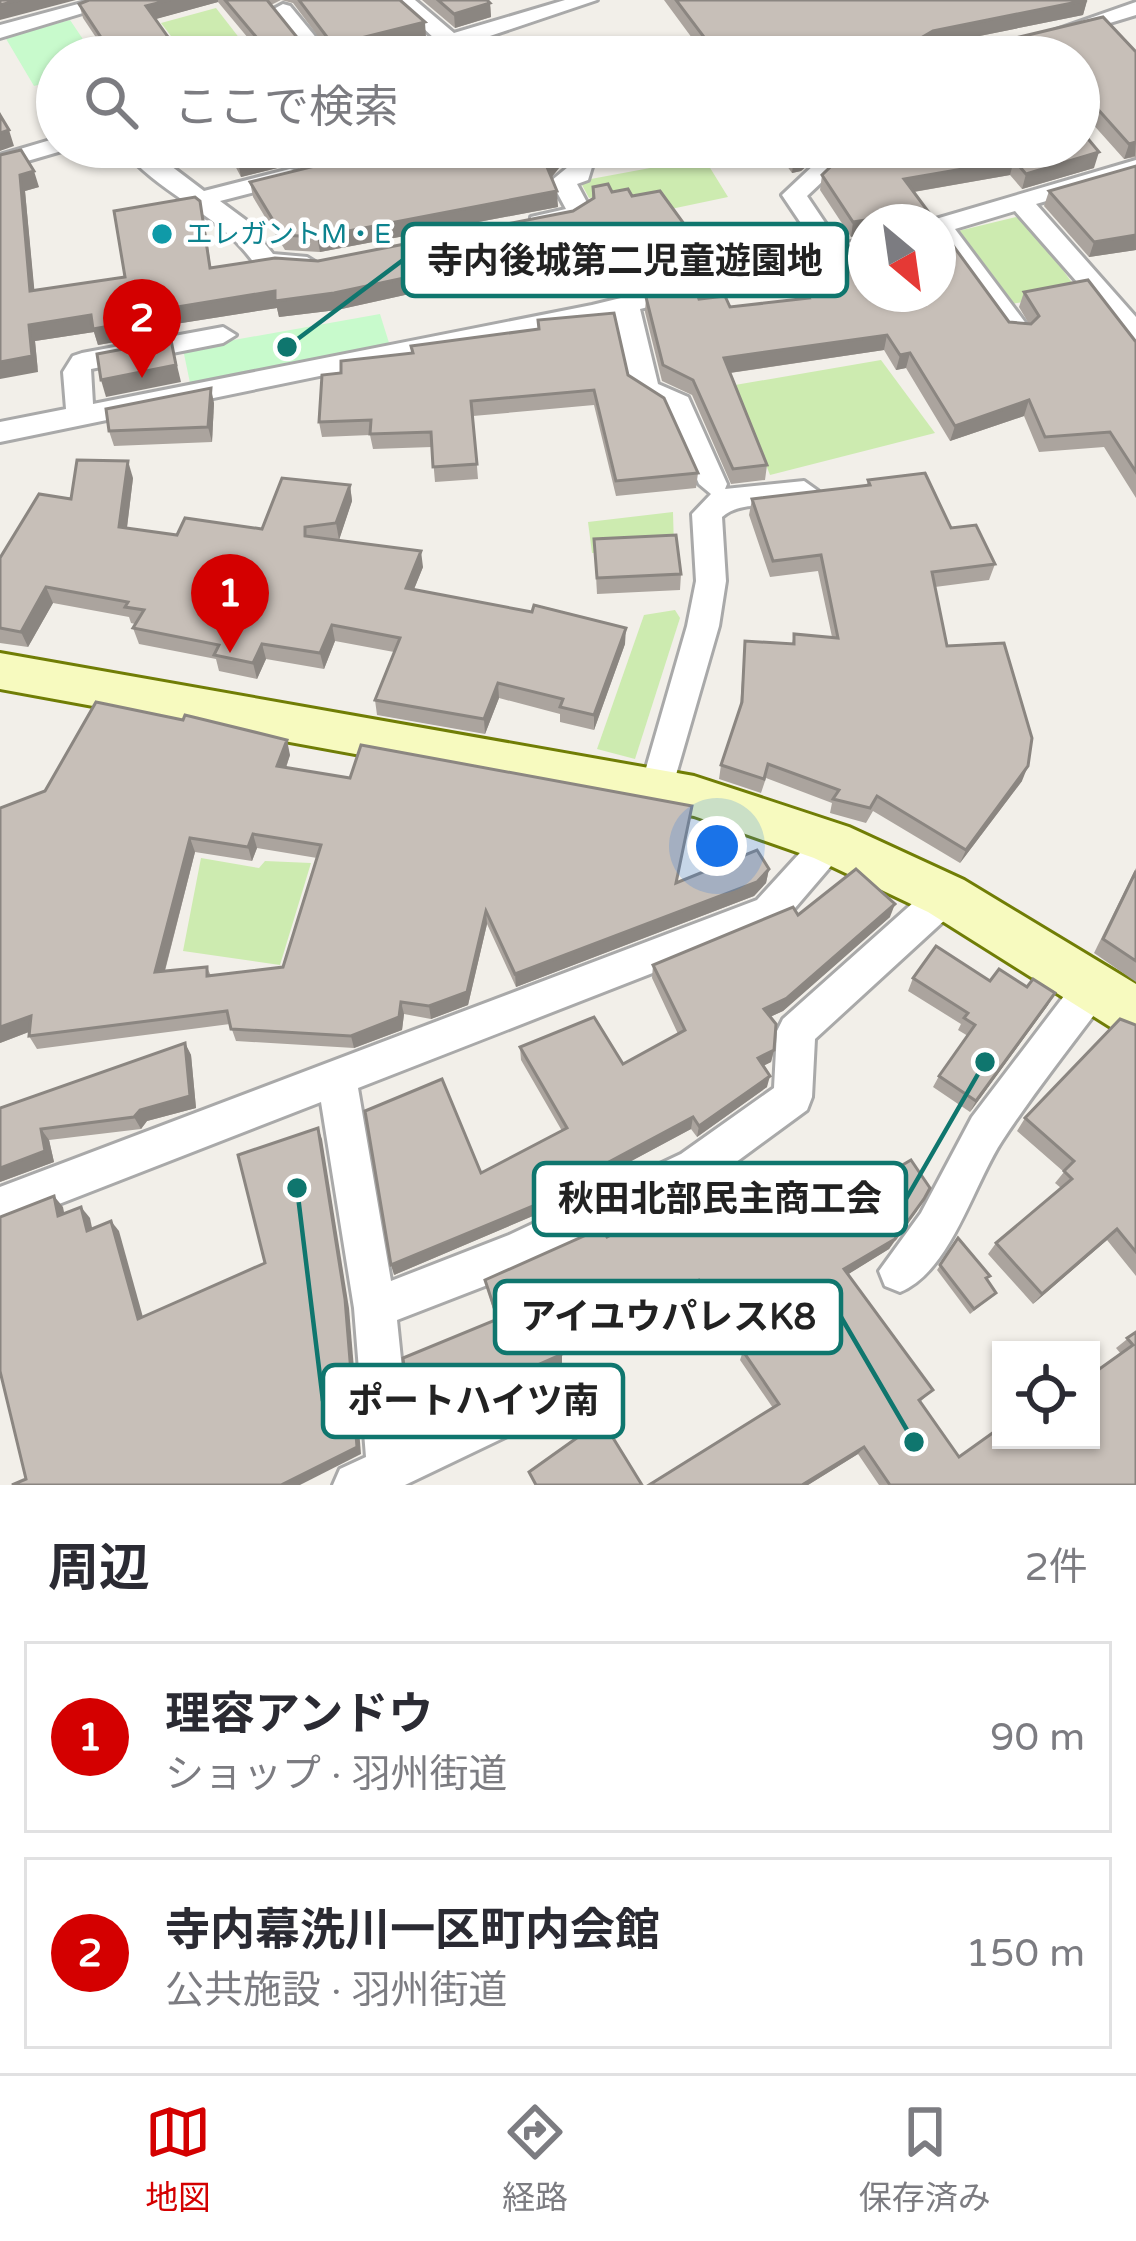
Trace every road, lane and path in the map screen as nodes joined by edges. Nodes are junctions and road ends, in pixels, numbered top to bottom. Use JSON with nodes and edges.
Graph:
{"nodes":[{"id":1,"x":116,"y":0,"type":"edge"},
{"id":2,"x":403,"y":0,"type":"edge"},
{"id":3,"x":587,"y":0,"type":"edge"},
{"id":4,"x":1136,"y":8,"type":"edge"},
{"id":5,"x":283,"y":10,"type":"dead end"},
{"id":6,"x":0,"y":32,"type":"edge"},
{"id":7,"x":1040,"y":35,"type":"edge"},
{"id":8,"x":304,"y":36,"type":"edge"},
{"id":9,"x":444,"y":36,"type":"edge"},
{"id":10,"x":496,"y":36,"type":"edge"},
{"id":11,"x":36,"y":152,"type":"edge"},
{"id":12,"x":0,"y":163,"type":"edge"},
{"id":13,"x":1119,"y":166,"type":"edge"},
{"id":14,"x":157,"y":168,"type":"edge"},
{"id":15,"x":580,"y":168,"type":"edge"},
{"id":16,"x":824,"y":168,"type":"edge"},
{"id":17,"x":316,"y":170,"type":"edge"},
{"id":18,"x":200,"y":199,"type":"junction"},
{"id":19,"x":1021,"y":202,"type":"junction"},
{"id":20,"x":956,"y":220,"type":"edge"},
{"id":21,"x":526,"y":225,"type":"edge"},
{"id":22,"x":956,"y":249,"type":"edge"},
{"id":23,"x":848,"y":250,"type":"edge"},
{"id":24,"x":834,"y":254,"type":"junction"},
{"id":25,"x":343,"y":260,"type":"edge"},
{"id":26,"x":626,"y":305,"type":"junction"},
{"id":27,"x":1017,"y":329,"type":"edge"},
{"id":28,"x":1136,"y":333,"type":"edge"},
{"id":29,"x":224,"y":335,"type":"dead end"},
{"id":30,"x":81,"y":416,"type":"junction"},
{"id":31,"x":0,"y":432,"type":"edge"},
{"id":32,"x":713,"y":484,"type":"dead end"},
{"id":33,"x":804,"y":491,"type":"edge"},
{"id":34,"x":0,"y":671,"type":"edge"},
{"id":35,"x":657,"y":789,"type":"junction"},
{"id":36,"x":831,"y":842,"type":"junction"},
{"id":37,"x":946,"y":896,"type":"junction"},
{"id":38,"x":1114,"y":1000,"type":"edge"},
{"id":39,"x":338,"y":1080,"type":"junction"},
{"id":40,"x":0,"y":1207,"type":"edge"},
{"id":41,"x":900,"y":1271,"type":"dead end"},
{"id":42,"x":375,"y":1308,"type":"junction"},
{"id":43,"x":559,"y":1389,"type":"dead end"},
{"id":44,"x":373,"y":1476,"type":"edge"}],
"edges":[{"from":1,"to":6,"type":"street"},
{"from":2,"to":9,"type":"street"},
{"from":3,"to":10,"type":"street"},
{"from":4,"to":7,"type":"street"},
{"from":5,"to":8,"type":"street"},
{"from":11,"to":12,"type":"street"},
{"from":13,"to":19,"type":"street"},
{"from":14,"to":18,"type":"street"},
{"from":15,"to":21,"type":"street"},
{"from":16,"to":24,"type":"street"},
{"from":17,"to":18,"type":"street"},
{"from":18,"to":25,"type":"street"},
{"from":19,"to":20,"type":"street"},
{"from":19,"to":28,"type":"street"},
{"from":22,"to":27,"type":"street"},
{"from":23,"to":24,"type":"street"},
{"from":24,"to":26,"type":"street"},
{"from":26,"to":30,"type":"street"},
{"from":26,"to":32,"type":"street"},
{"from":29,"to":30,"type":"street"},
{"from":30,"to":31,"type":"street"},
{"from":33,"to":35,"type":"street"},
{"from":34,"to":35,"type":"street"},
{"from":35,"to":36,"type":"street"},
{"from":36,"to":37,"type":"street"},
{"from":36,"to":39,"type":"street"},
{"from":37,"to":38,"type":"street"},
{"from":37,"to":42,"type":"street"},
{"from":38,"to":41,"type":"street"},
{"from":39,"to":40,"type":"street"},
{"from":39,"to":42,"type":"street"},
{"from":42,"to":44,"type":"street"},
{"from":43,"to":44,"type":"street"}]}
